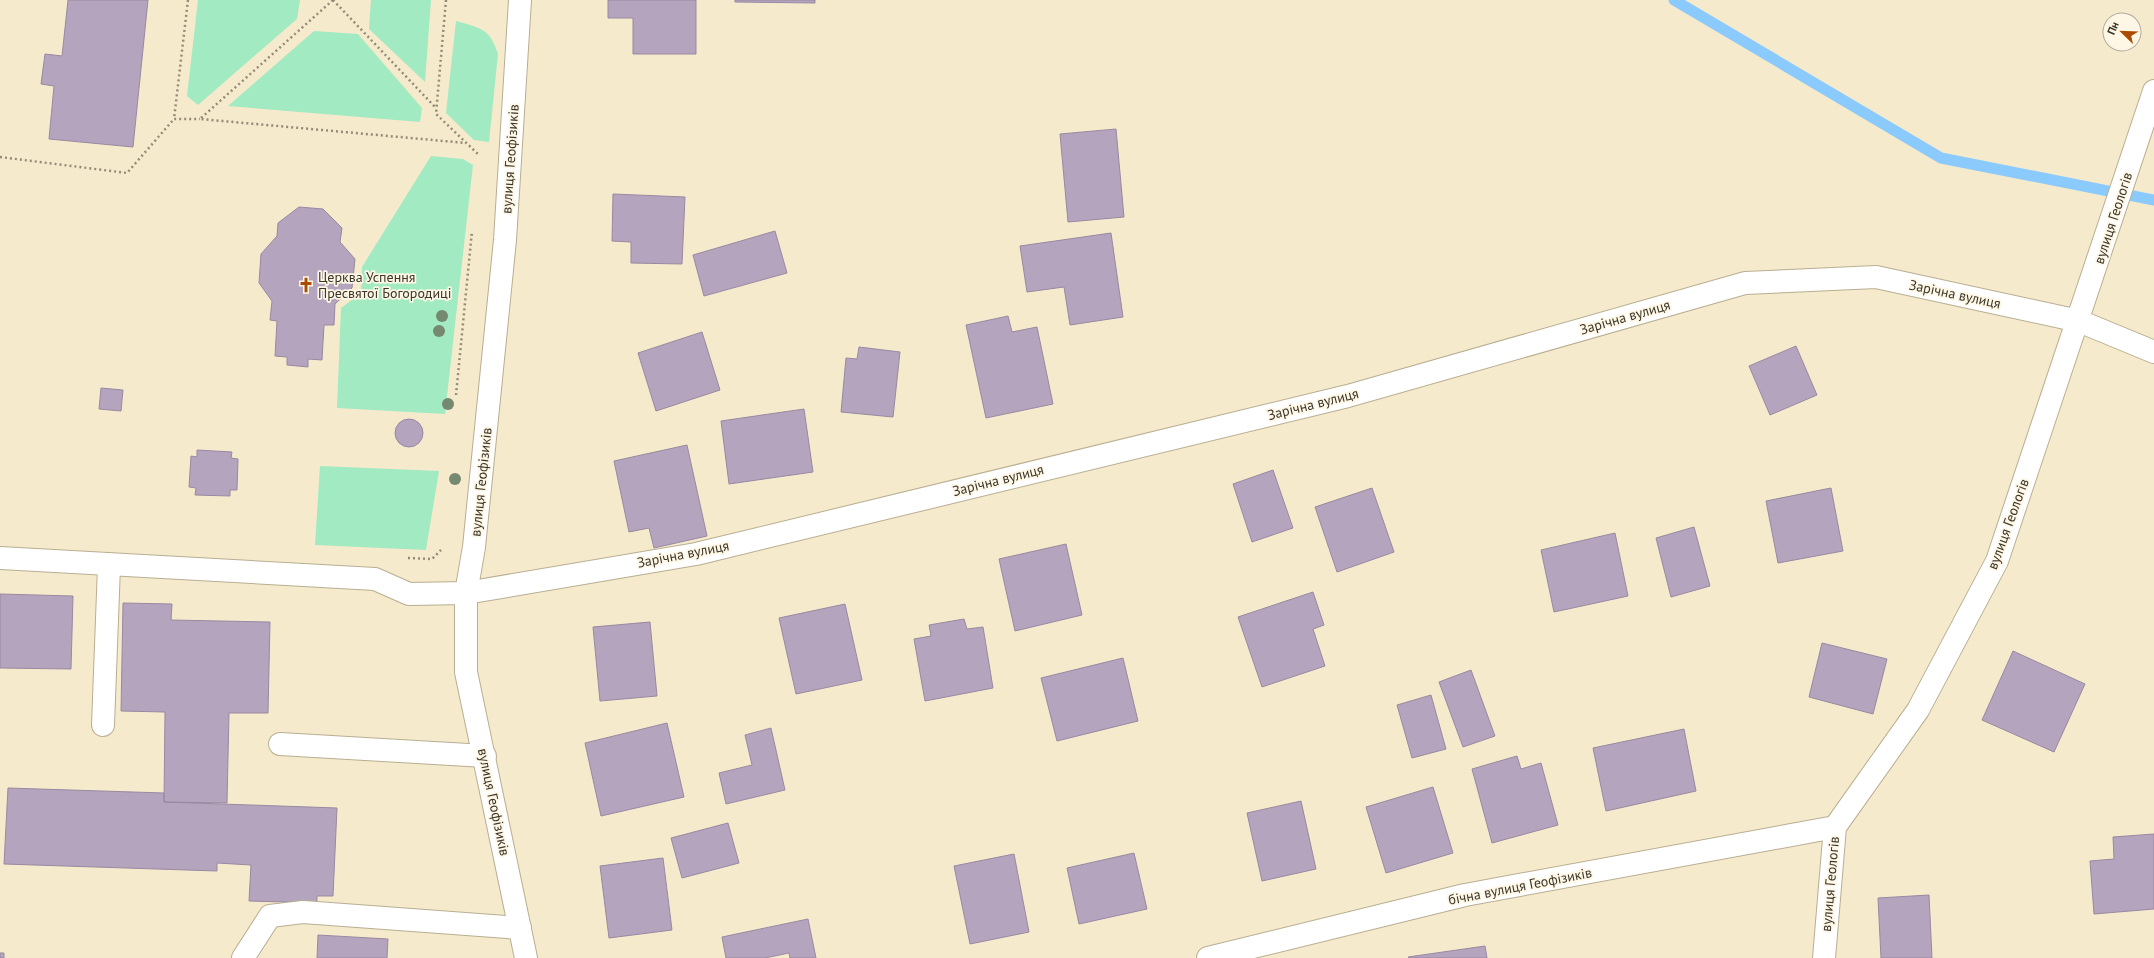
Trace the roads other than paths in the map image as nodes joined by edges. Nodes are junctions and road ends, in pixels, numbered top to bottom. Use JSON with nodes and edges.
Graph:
{"nodes":[{"id":1,"x":520,"y":0,"type":"edge"},
{"id":2,"x":2154,"y":91,"type":"edge"},
{"id":3,"x":2078,"y":321,"type":"junction"},
{"id":4,"x":2154,"y":352,"type":"edge"},
{"id":5,"x":0,"y":558,"type":"edge"},
{"id":6,"x":109,"y":566,"type":"junction"},
{"id":7,"x":466,"y":593,"type":"junction"},
{"id":8,"x":103,"y":725,"type":"dead end"},
{"id":9,"x":280,"y":744,"type":"dead end"},
{"id":10,"x":485,"y":756,"type":"junction"},
{"id":11,"x":1835,"y":827,"type":"junction"},
{"id":12,"x":520,"y":928,"type":"junction"},
{"id":13,"x":243,"y":958,"type":"edge"},
{"id":14,"x":526,"y":958,"type":"edge"},
{"id":15,"x":1208,"y":958,"type":"edge"},
{"id":16,"x":1824,"y":958,"type":"edge"}],
"edges":[{"from":1,"to":7,"type":"street","name":"вулиця Геофізиків"},
{"from":2,"to":3,"type":"street","name":"вулиця Геологів"},
{"from":3,"to":4,"type":"street","name":"Зарічна вулиця"},
{"from":3,"to":7,"type":"street","name":"Зарічна вулиця"},
{"from":3,"to":11,"type":"street","name":"вулиця Геологів"},
{"from":5,"to":6,"type":"street","name":"Зарічна вулиця"},
{"from":6,"to":7,"type":"street","name":"Зарічна вулиця"},
{"from":6,"to":8,"type":"street"},
{"from":7,"to":10,"type":"street","name":"вулиця Геофізиків"},
{"from":9,"to":10,"type":"street"},
{"from":10,"to":12,"type":"street","name":"вулиця Геофізиків"},
{"from":11,"to":15,"type":"street","name":"бічна вулиця Геофізиків"},
{"from":11,"to":16,"type":"street","name":"вулиця Геологів"},
{"from":12,"to":13,"type":"street"},
{"from":12,"to":14,"type":"street","name":"вулиця Геофізиків"}]}
